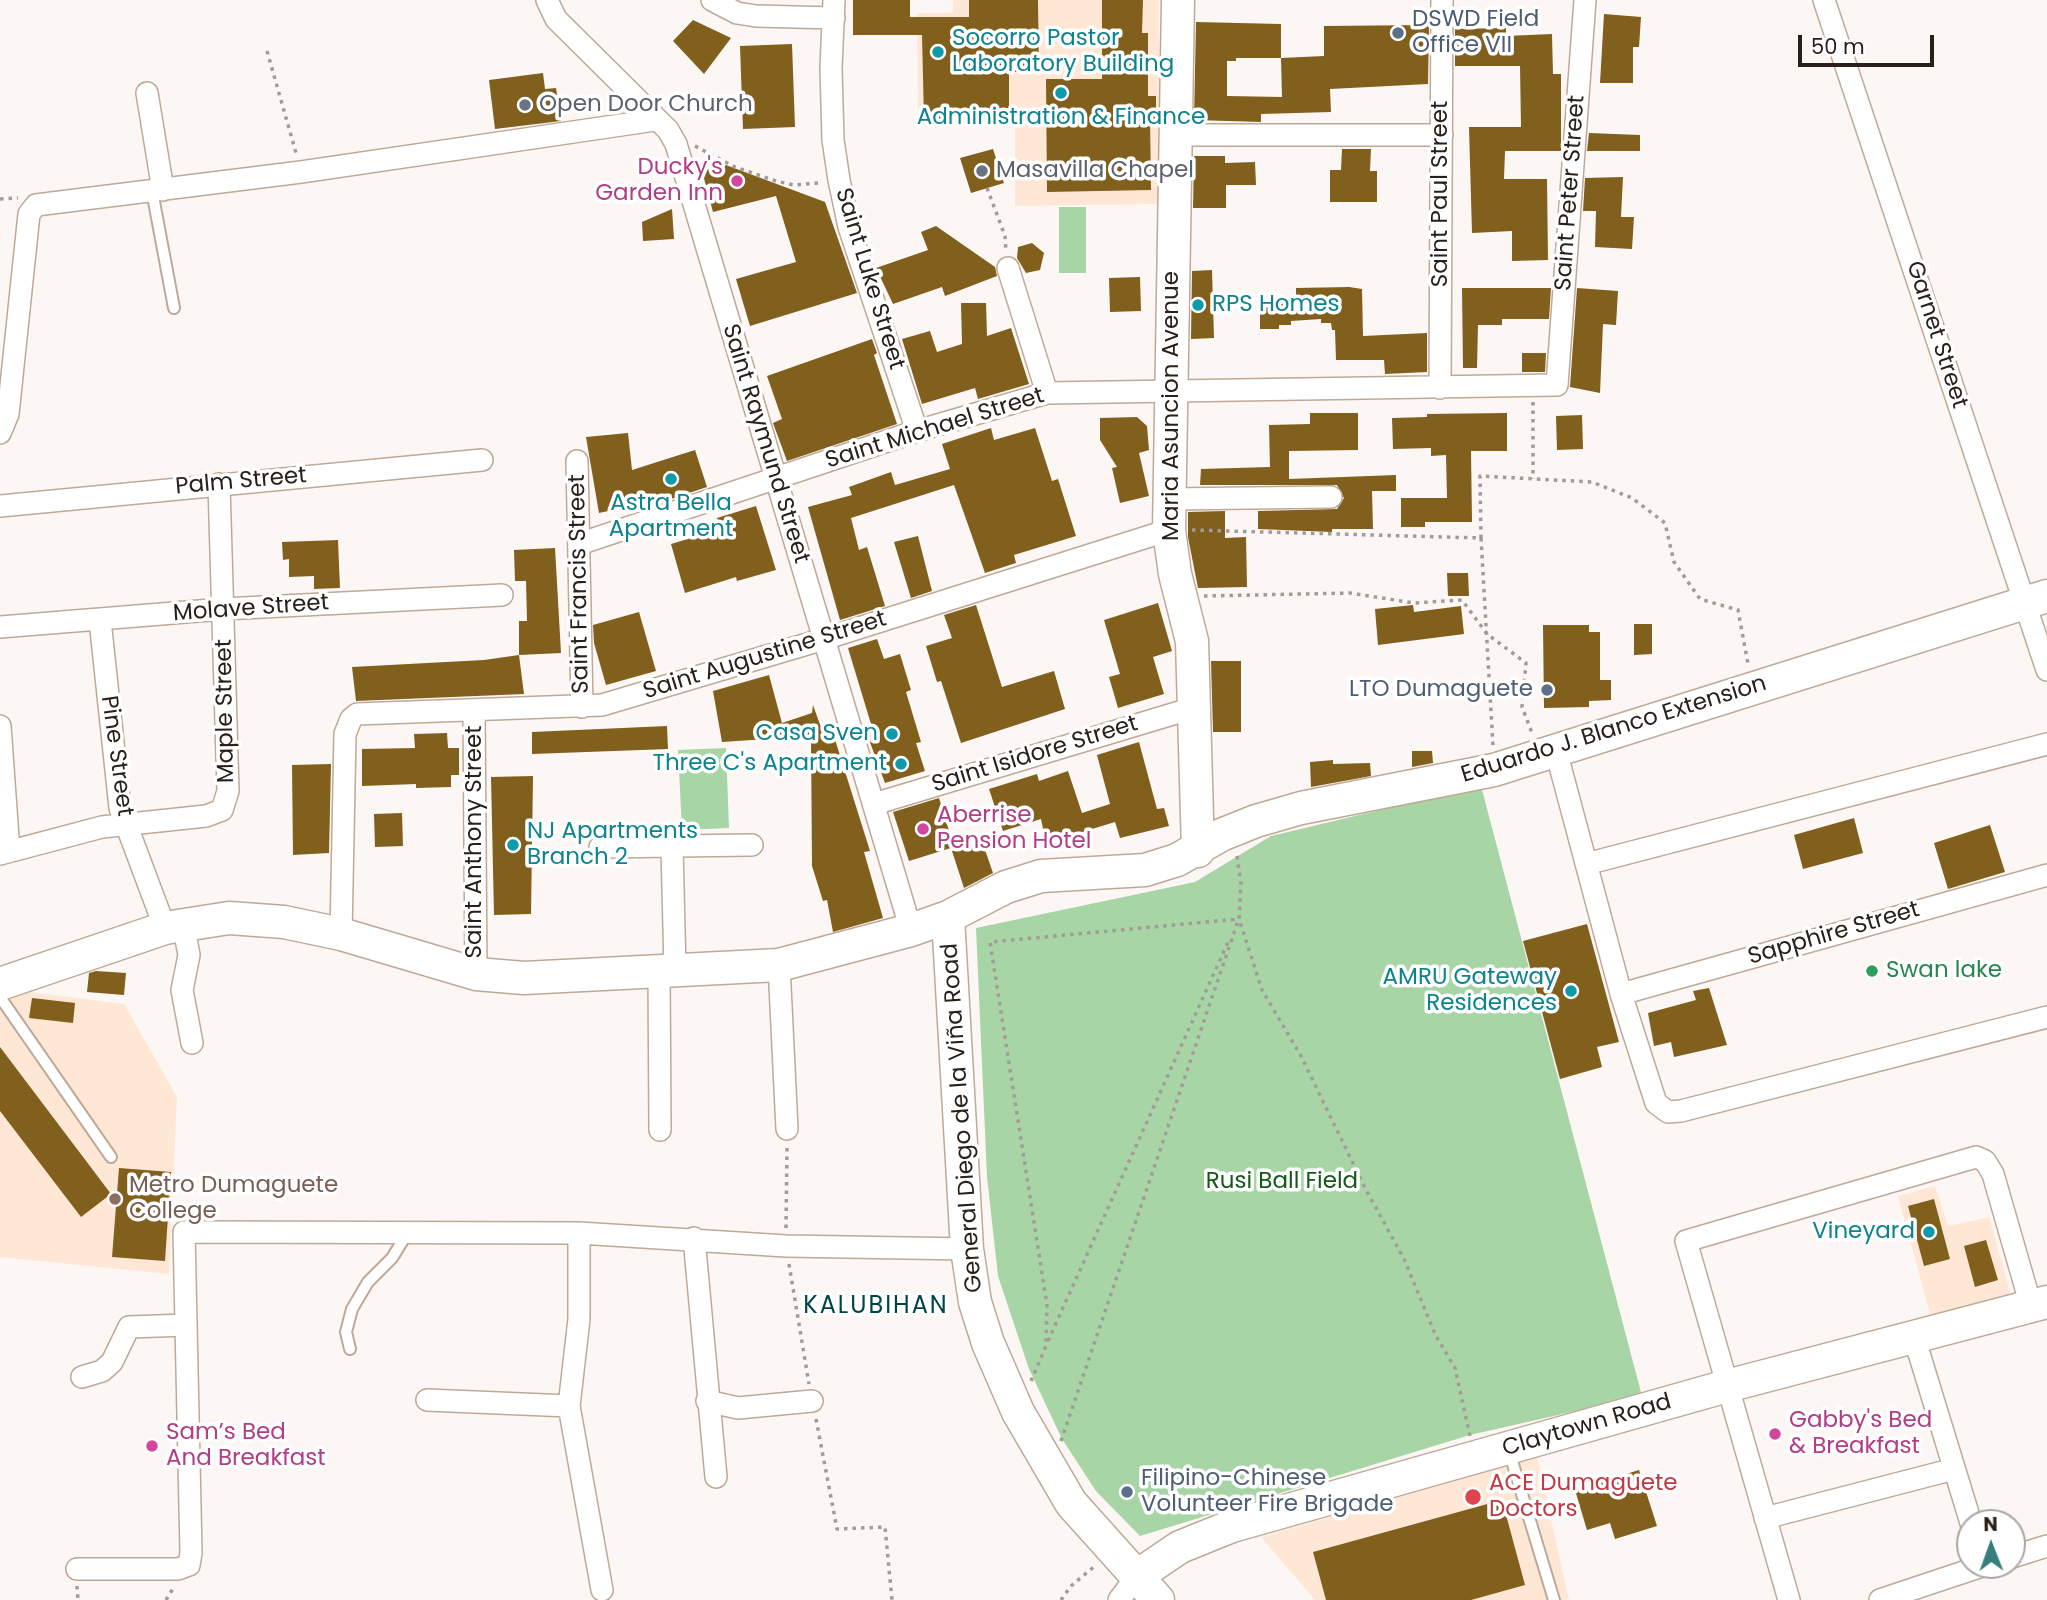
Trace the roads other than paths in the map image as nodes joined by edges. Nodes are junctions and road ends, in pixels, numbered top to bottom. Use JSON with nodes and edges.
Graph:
{"nodes":[{"id":1,"x":547,"y":0,"type":"edge"},
{"id":2,"x":712,"y":0,"type":"edge"},
{"id":3,"x":1178,"y":0,"type":"edge"},
{"id":4,"x":1442,"y":0,"type":"edge"},
{"id":5,"x":1585,"y":0,"type":"edge"},
{"id":6,"x":1824,"y":0,"type":"edge"},
{"id":7,"x":834,"y":9,"type":"edge"},
{"id":8,"x":147,"y":93,"type":"dead end"},
{"id":9,"x":661,"y":125,"type":"junction"},
{"id":10,"x":1174,"y":135,"type":"junction"},
{"id":11,"x":1442,"y":135,"type":"junction"},
{"id":12,"x":158,"y":191,"type":"junction"},
{"id":13,"x":1008,"y":268,"type":"road end"},
{"id":14,"x":174,"y":307,"type":"dead end"},
{"id":15,"x":1557,"y":385,"type":"joint"},
{"id":16,"x":1440,"y":388,"type":"junction"},
{"id":17,"x":1047,"y":393,"type":"junction"},
{"id":18,"x":1172,"y":393,"type":"junction"},
{"id":19,"x":917,"y":431,"type":"junction"},
{"id":20,"x":0,"y":433,"type":"edge"},
{"id":21,"x":482,"y":460,"type":"dead end"},
{"id":22,"x":577,"y":461,"type":"dead end"},
{"id":23,"x":776,"y":478,"type":"junction"},
{"id":24,"x":219,"y":484,"type":"junction"},
{"id":25,"x":1331,"y":497,"type":"dead end"},
{"id":26,"x":0,"y":506,"type":"edge"},
{"id":27,"x":1169,"y":514,"type":"junction"},
{"id":28,"x":579,"y":544,"type":"junction"},
{"id":29,"x":502,"y":595,"type":"dead end"},
{"id":30,"x":2036,"y":599,"type":"edge"},
{"id":31,"x":223,"y":609,"type":"junction"},
{"id":32,"x":100,"y":620,"type":"junction"},
{"id":33,"x":0,"y":627,"type":"edge"},
{"id":34,"x":824,"y":639,"type":"junction"},
{"id":35,"x":2047,"y":670,"type":"edge"},
{"id":36,"x":582,"y":707,"type":"junction"},
{"id":37,"x":1196,"y":707,"type":"junction"},
{"id":38,"x":474,"y":710,"type":"junction"},
{"id":39,"x":0,"y":726,"type":"edge"},
{"id":40,"x":2047,"y":744,"type":"edge"},
{"id":41,"x":1548,"y":753,"type":"junction"},
{"id":42,"x":874,"y":804,"type":"junction"},
{"id":43,"x":124,"y":824,"type":"junction"},
{"id":44,"x":1209,"y":843,"type":"junction"},
{"id":45,"x":752,"y":845,"type":"dead end"},
{"id":46,"x":672,"y":846,"type":"junction"},
{"id":47,"x":600,"y":847,"type":"dead end"},
{"id":48,"x":5,"y":853,"type":"edge"},
{"id":49,"x":1586,"y":864,"type":"junction"},
{"id":50,"x":2047,"y":875,"type":"edge"},
{"id":51,"x":948,"y":917,"type":"junction"},
{"id":52,"x":174,"y":925,"type":"junction"},
{"id":53,"x":911,"y":930,"type":"junction"},
{"id":54,"x":341,"y":934,"type":"junction"},
{"id":55,"x":779,"y":965,"type":"junction"},
{"id":56,"x":667,"y":971,"type":"junction"},
{"id":57,"x":476,"y":974,"type":"junction"},
{"id":58,"x":0,"y":984,"type":"edge"},
{"id":59,"x":1620,"y":994,"type":"junction"},
{"id":60,"x":0,"y":997,"type":"edge"},
{"id":61,"x":2047,"y":1017,"type":"edge"},
{"id":62,"x":192,"y":1043,"type":"dead end"},
{"id":63,"x":787,"y":1129,"type":"road end"},
{"id":64,"x":660,"y":1130,"type":"dead end"},
{"id":65,"x":111,"y":1157,"type":"dead end"},
{"id":66,"x":408,"y":1232,"type":"junction"},
{"id":67,"x":579,"y":1233,"type":"junction"},
{"id":68,"x":694,"y":1238,"type":"junction"},
{"id":69,"x":967,"y":1249,"type":"junction"},
{"id":70,"x":2039,"y":1304,"type":"edge"},
{"id":71,"x":186,"y":1325,"type":"junction"},
{"id":72,"x":1914,"y":1337,"type":"junction"},
{"id":73,"x":350,"y":1349,"type":"dead end"},
{"id":74,"x":82,"y":1377,"type":"dead end"},
{"id":75,"x":1727,"y":1386,"type":"junction"},
{"id":76,"x":427,"y":1400,"type":"dead end"},
{"id":77,"x":707,"y":1401,"type":"junction"},
{"id":78,"x":812,"y":1401,"type":"road end"},
{"id":79,"x":569,"y":1406,"type":"junction"},
{"id":80,"x":1508,"y":1448,"type":"junction"},
{"id":81,"x":1954,"y":1469,"type":"junction"},
{"id":82,"x":716,"y":1477,"type":"dead end"},
{"id":83,"x":1967,"y":1509,"type":"edge"},
{"id":84,"x":1765,"y":1518,"type":"junction"},
{"id":85,"x":2047,"y":1546,"type":"edge"},
{"id":86,"x":2026,"y":1553,"type":"edge"},
{"id":87,"x":77,"y":1570,"type":"dead end"},
{"id":88,"x":1956,"y":1575,"type":"edge"},
{"id":89,"x":1128,"y":1588,"type":"edge"},
{"id":90,"x":603,"y":1590,"type":"dead end"},
{"id":91,"x":1158,"y":1600,"type":"edge"},
{"id":92,"x":1554,"y":1600,"type":"edge"},
{"id":93,"x":1789,"y":1600,"type":"edge"},
{"id":94,"x":1880,"y":1600,"type":"edge"}],
"edges":[{"from":1,"to":9,"type":"street","name":"Saint Raymund Street"},
{"from":2,"to":7,"type":"street"},
{"from":3,"to":10,"type":"street","name":"Maria Asuncion Avenue"},
{"from":4,"to":11,"type":"street","name":"Saint Paul Street"},
{"from":5,"to":15,"type":"street","name":"Saint Peter Street"},
{"from":6,"to":30,"type":"street","name":"Garnet Street"},
{"from":7,"to":19,"type":"street","name":"Saint Luke Street"},
{"from":8,"to":12,"type":"street"},
{"from":9,"to":12,"type":"street"},
{"from":9,"to":23,"type":"street","name":"Saint Raymund Street"},
{"from":10,"to":11,"type":"street"},
{"from":10,"to":18,"type":"street","name":"Maria Asuncion Avenue"},
{"from":11,"to":16,"type":"street","name":"Saint Paul Street"},
{"from":12,"to":14,"type":"lane"},
{"from":12,"to":20,"type":"street"},
{"from":13,"to":17,"type":"street"},
{"from":15,"to":16,"type":"street","name":"Saint Michael Street"},
{"from":16,"to":18,"type":"street","name":"Saint Michael Street"},
{"from":17,"to":18,"type":"street","name":"Saint Michael Street"},
{"from":17,"to":19,"type":"street","name":"Saint Michael Street"},
{"from":18,"to":27,"type":"street","name":"Maria Asuncion Avenue"},
{"from":19,"to":23,"type":"street","name":"Saint Michael Street"},
{"from":21,"to":24,"type":"street","name":"Palm Street"},
{"from":22,"to":28,"type":"street","name":"Saint Francis Street"},
{"from":23,"to":28,"type":"street","name":"Saint Michael Street"},
{"from":23,"to":34,"type":"street","name":"Saint Raymund Street"},
{"from":24,"to":26,"type":"street","name":"Palm Street"},
{"from":24,"to":31,"type":"street","name":"Maple Street"},
{"from":25,"to":27,"type":"street","name":"Saint Augustine Street"},
{"from":27,"to":34,"type":"street","name":"Saint Augustine Street"},
{"from":27,"to":37,"type":"street","name":"Maria Asuncion Avenue"},
{"from":28,"to":36,"type":"street","name":"Saint Francis Street"},
{"from":29,"to":31,"type":"street","name":"Molave Street"},
{"from":30,"to":35,"type":"street","name":"Garnet Street"},
{"from":30,"to":41,"type":"street","name":"Eduardo J. Blanco Extension"},
{"from":31,"to":32,"type":"street","name":"Molave Street"},
{"from":31,"to":43,"type":"street","name":"Maple Street"},
{"from":32,"to":33,"type":"street","name":"Molave Street"},
{"from":32,"to":43,"type":"street","name":"Pine Street"},
{"from":34,"to":36,"type":"street","name":"Saint Augustine Street"},
{"from":34,"to":42,"type":"street","name":"Saint Raymund Street"},
{"from":36,"to":38,"type":"street","name":"Saint Augustine Street"},
{"from":37,"to":42,"type":"street","name":"Saint Isidore Street"},
{"from":37,"to":44,"type":"street","name":"Maria Asuncion Avenue"},
{"from":38,"to":54,"type":"street","name":"Saint Augustine Street"},
{"from":38,"to":57,"type":"street","name":"Saint Anthony Street"},
{"from":39,"to":48,"type":"street"},
{"from":40,"to":49,"type":"street"},
{"from":41,"to":44,"type":"street","name":"Eduardo J. Blanco Extension"},
{"from":41,"to":49,"type":"street"},
{"from":42,"to":53,"type":"street","name":"Saint Raymund Street"},
{"from":43,"to":48,"type":"street"},
{"from":43,"to":52,"type":"street","name":"Pine Street"},
{"from":44,"to":51,"type":"street","name":"Eduardo J. Blanco Extension"},
{"from":45,"to":46,"type":"street"},
{"from":46,"to":47,"type":"street"},
{"from":46,"to":56,"type":"street"},
{"from":49,"to":59,"type":"street"},
{"from":50,"to":59,"type":"street","name":"Sapphire Street"},
{"from":51,"to":53,"type":"street","name":"Eduardo J. Blanco Extension"},
{"from":51,"to":69,"type":"street","name":"General Diego de la Viña Road"},
{"from":52,"to":54,"type":"street","name":"Eduardo J. Blanco Extension"},
{"from":52,"to":58,"type":"street","name":"Eduardo J. Blanco Extension"},
{"from":52,"to":62,"type":"street","name":"Pine Street"},
{"from":53,"to":55,"type":"street","name":"Eduardo J. Blanco Extension"},
{"from":54,"to":57,"type":"street","name":"Eduardo J. Blanco Extension"},
{"from":55,"to":56,"type":"street","name":"Eduardo J. Blanco Extension"},
{"from":55,"to":63,"type":"street"},
{"from":56,"to":57,"type":"street","name":"Eduardo J. Blanco Extension"},
{"from":56,"to":64,"type":"street"},
{"from":59,"to":61,"type":"street"},
{"from":60,"to":65,"type":"lane"},
{"from":66,"to":67,"type":"street"},
{"from":66,"to":71,"type":"street"},
{"from":66,"to":73,"type":"lane"},
{"from":67,"to":68,"type":"street"},
{"from":67,"to":79,"type":"street"},
{"from":68,"to":69,"type":"street"},
{"from":68,"to":77,"type":"street"},
{"from":69,"to":89,"type":"street","name":"General Diego de la Viña Road"},
{"from":70,"to":72,"type":"street","name":"Claytown Road"},
{"from":70,"to":75,"type":"street"},
{"from":71,"to":74,"type":"street"},
{"from":71,"to":87,"type":"street"},
{"from":72,"to":75,"type":"street","name":"Claytown Road"},
{"from":72,"to":81,"type":"street"},
{"from":75,"to":80,"type":"street","name":"Claytown Road"},
{"from":75,"to":84,"type":"street"},
{"from":76,"to":79,"type":"street"},
{"from":77,"to":78,"type":"street"},
{"from":77,"to":82,"type":"street"},
{"from":79,"to":90,"type":"street"},
{"from":80,"to":89,"type":"street","name":"Claytown Road"},
{"from":80,"to":92,"type":"lane"},
{"from":81,"to":83,"type":"street"},
{"from":81,"to":84,"type":"street"},
{"from":84,"to":93,"type":"street"},
{"from":85,"to":86,"type":"street"},
{"from":88,"to":94,"type":"street"},
{"from":89,"to":91,"type":"street","name":"General Diego de la Viña Road"}]}
